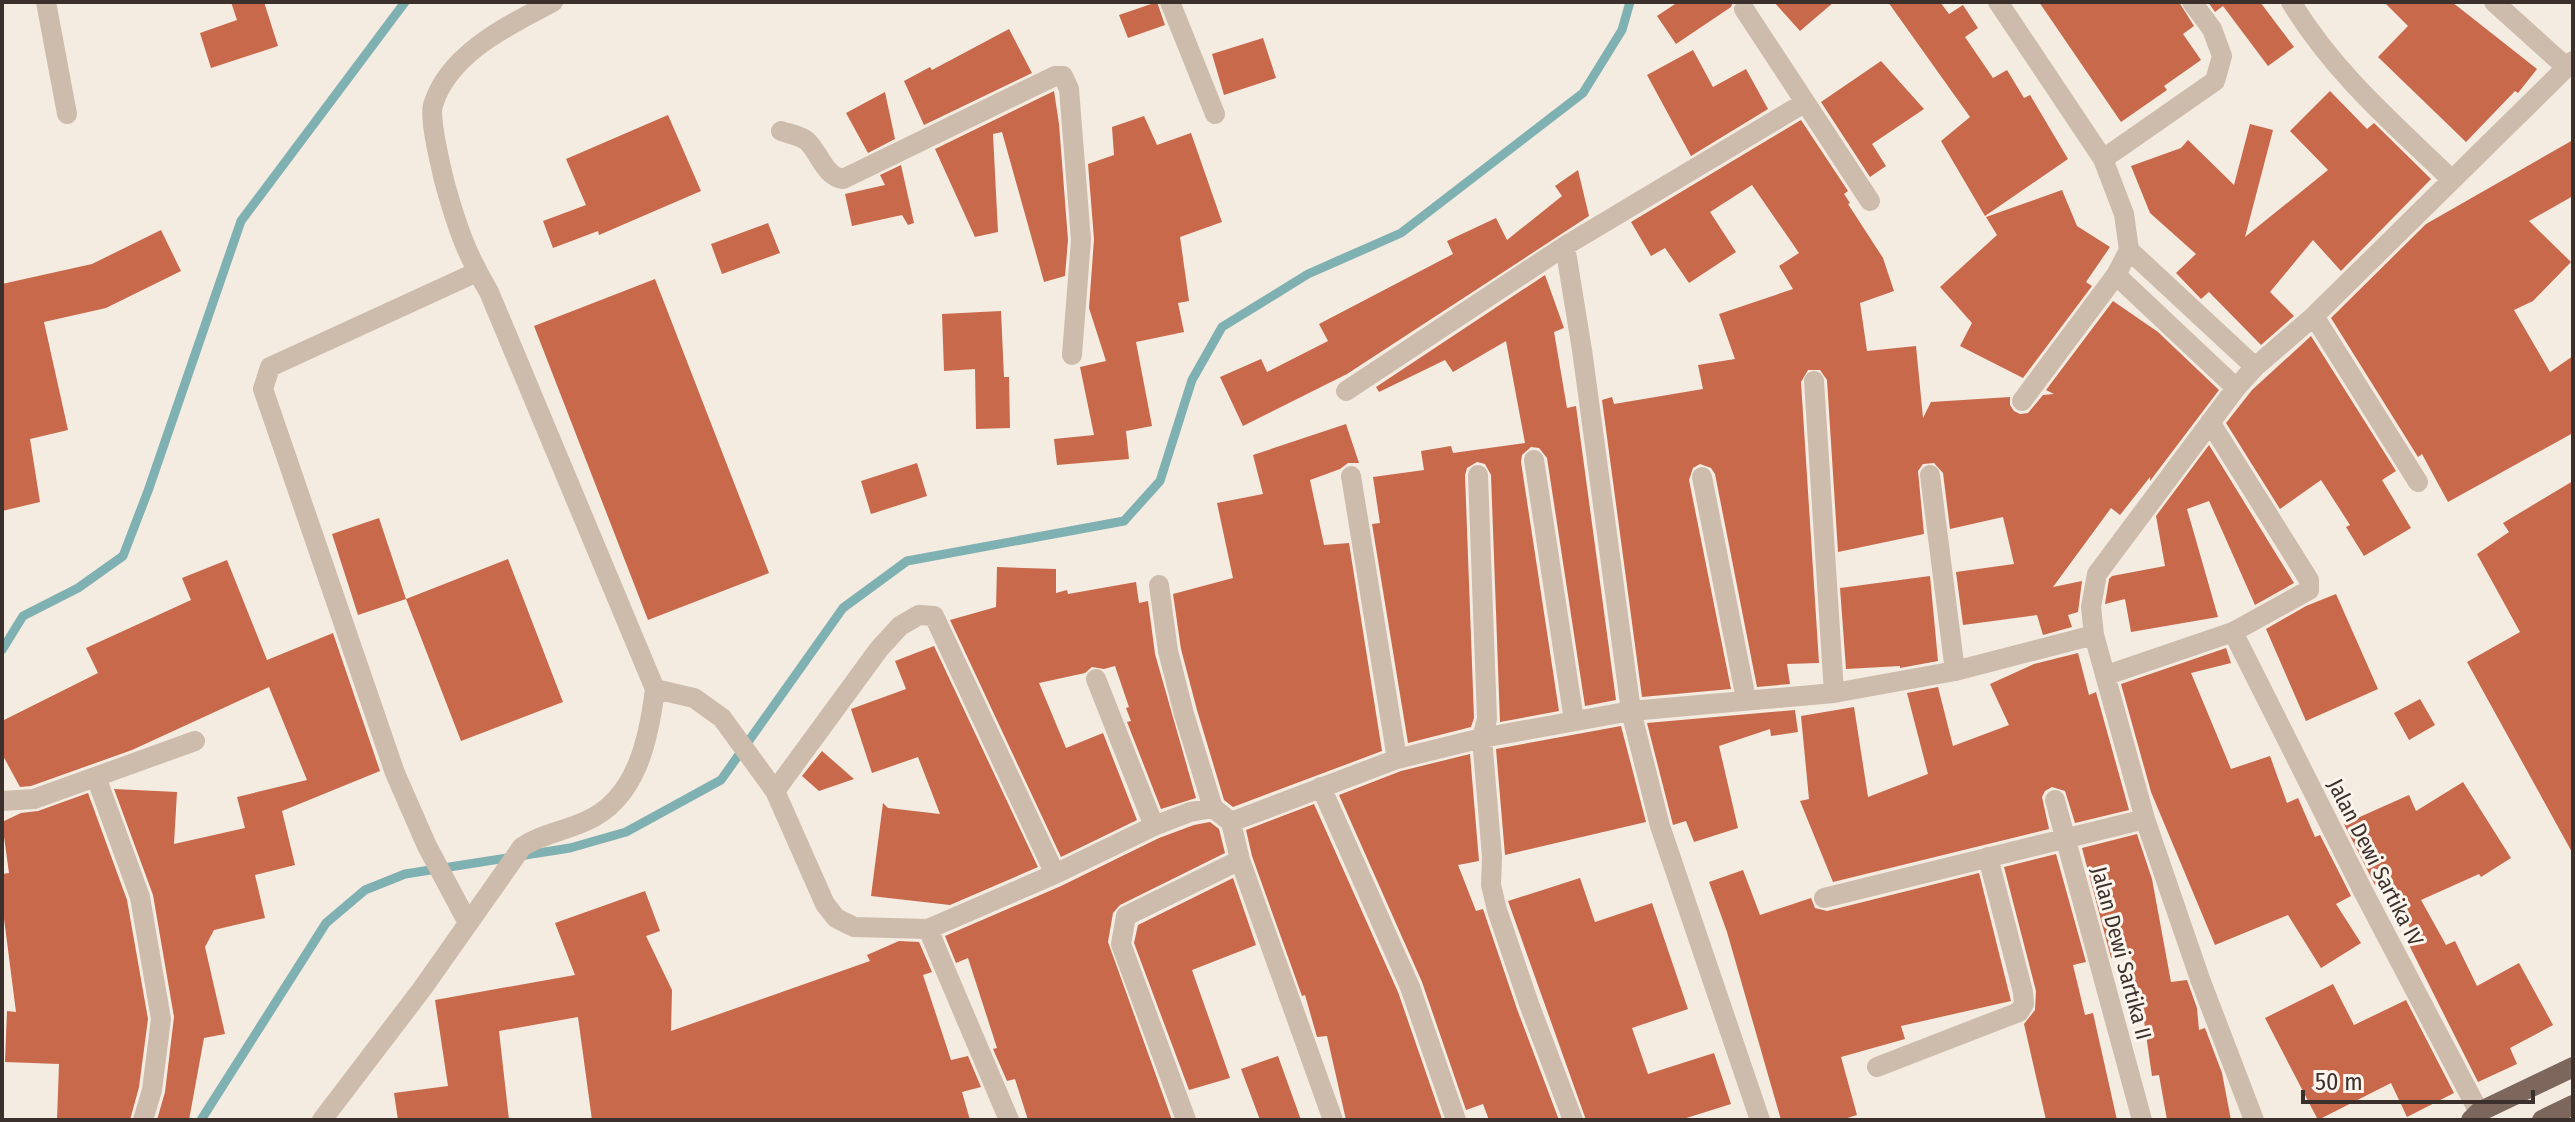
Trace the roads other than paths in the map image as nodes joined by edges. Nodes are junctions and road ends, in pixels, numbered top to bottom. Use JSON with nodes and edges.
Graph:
{"nodes":[{"id":1,"x":46,"y":2,"type":"edge"},
{"id":2,"x":553,"y":2,"type":"edge"},
{"id":3,"x":1170,"y":2,"type":"edge"},
{"id":4,"x":1998,"y":2,"type":"edge"},
{"id":5,"x":2192,"y":2,"type":"edge"},
{"id":6,"x":2291,"y":2,"type":"edge"},
{"id":7,"x":2494,"y":2,"type":"edge"},
{"id":8,"x":1744,"y":9,"type":"dead end"},
{"id":9,"x":2570,"y":64,"type":"edge"},
{"id":10,"x":1804,"y":103,"type":"junction"},
{"id":11,"x":67,"y":114,"type":"dead end"},
{"id":12,"x":1215,"y":114,"type":"dead end"},
{"id":13,"x":781,"y":131,"type":"dead end"},
{"id":14,"x":2103,"y":159,"type":"junction"},
{"id":15,"x":2452,"y":180,"type":"junction"},
{"id":16,"x":1870,"y":201,"type":"dead end"},
{"id":17,"x":1565,"y":246,"type":"junction"},
{"id":18,"x":2129,"y":250,"type":"junction"},
{"id":19,"x":477,"y":272,"type":"junction"},
{"id":20,"x":2116,"y":275,"type":"junction"},
{"id":21,"x":2314,"y":316,"type":"junction"},
{"id":22,"x":1072,"y":355,"type":"dead end"},
{"id":23,"x":2255,"y":367,"type":"junction"},
{"id":24,"x":1814,"y":381,"type":"dead end"},
{"id":25,"x":2236,"y":388,"type":"junction"},
{"id":26,"x":1346,"y":391,"type":"dead end"},
{"id":27,"x":2022,"y":401,"type":"dead end"},
{"id":28,"x":2210,"y":422,"type":"junction"},
{"id":29,"x":1534,"y":460,"type":"dead end"},
{"id":30,"x":1478,"y":475,"type":"dead end"},
{"id":31,"x":1930,"y":475,"type":"dead end"},
{"id":32,"x":1351,"y":476,"type":"dead end"},
{"id":33,"x":1702,"y":477,"type":"dead end"},
{"id":34,"x":2418,"y":482,"type":"dead end"},
{"id":35,"x":1159,"y":585,"type":"dead end"},
{"id":36,"x":2233,"y":632,"type":"junction"},
{"id":37,"x":2094,"y":635,"type":"junction"},
{"id":38,"x":1955,"y":671,"type":"junction"},
{"id":39,"x":2107,"y":675,"type":"junction"},
{"id":40,"x":1096,"y":679,"type":"dead end"},
{"id":41,"x":655,"y":689,"type":"junction"},
{"id":42,"x":1834,"y":693,"type":"junction"},
{"id":43,"x":1746,"y":699,"type":"junction"},
{"id":44,"x":1631,"y":711,"type":"junction"},
{"id":45,"x":1574,"y":720,"type":"junction"},
{"id":46,"x":1482,"y":738,"type":"junction"},
{"id":47,"x":195,"y":741,"type":"dead end"},
{"id":48,"x":1397,"y":759,"type":"junction"},
{"id":49,"x":96,"y":777,"type":"junction"},
{"id":50,"x":1321,"y":787,"type":"junction"},
{"id":51,"x":775,"y":791,"type":"junction"},
{"id":52,"x":2055,"y":800,"type":"dead end"},
{"id":53,"x":2,"y":801,"type":"edge"},
{"id":54,"x":1213,"y":808,"type":"junction"},
{"id":55,"x":2145,"y":819,"type":"junction"},
{"id":56,"x":1231,"y":822,"type":"junction"},
{"id":57,"x":1154,"y":826,"type":"junction"},
{"id":58,"x":2065,"y":838,"type":"junction"},
{"id":59,"x":1988,"y":857,"type":"junction"},
{"id":60,"x":1240,"y":860,"type":"junction"},
{"id":61,"x":1055,"y":874,"type":"junction"},
{"id":62,"x":1824,"y":898,"type":"dead end"},
{"id":63,"x":467,"y":921,"type":"junction"},
{"id":64,"x":928,"y":929,"type":"junction"},
{"id":65,"x":1877,"y":1067,"type":"dead end"},
{"id":66,"x":2573,"y":1067,"type":"edge"},
{"id":67,"x":2573,"y":1105,"type":"edge"},
{"id":68,"x":2475,"y":1116,"type":"edge"},
{"id":69,"x":143,"y":1120,"type":"edge"},
{"id":70,"x":322,"y":1120,"type":"edge"},
{"id":71,"x":1009,"y":1120,"type":"edge"},
{"id":72,"x":1186,"y":1120,"type":"edge"},
{"id":73,"x":1333,"y":1120,"type":"edge"},
{"id":74,"x":1456,"y":1120,"type":"edge"},
{"id":75,"x":1573,"y":1120,"type":"edge"},
{"id":76,"x":1760,"y":1120,"type":"edge"},
{"id":77,"x":2142,"y":1120,"type":"edge"},
{"id":78,"x":2254,"y":1120,"type":"edge"},
{"id":79,"x":2542,"y":1120,"type":"edge"}],
"edges":[{"from":1,"to":11,"type":"street"},
{"from":2,"to":19,"type":"street"},
{"from":3,"to":12,"type":"street"},
{"from":4,"to":14,"type":"street"},
{"from":5,"to":14,"type":"street"},
{"from":6,"to":15,"type":"street"},
{"from":7,"to":9,"type":"street"},
{"from":8,"to":10,"type":"street"},
{"from":9,"to":15,"type":"street"},
{"from":10,"to":16,"type":"street"},
{"from":10,"to":17,"type":"street"},
{"from":13,"to":22,"type":"street"},
{"from":14,"to":18,"type":"street"},
{"from":15,"to":21,"type":"street"},
{"from":17,"to":26,"type":"street"},
{"from":17,"to":44,"type":"street"},
{"from":18,"to":20,"type":"street"},
{"from":18,"to":23,"type":"street"},
{"from":19,"to":41,"type":"street"},
{"from":19,"to":63,"type":"street"},
{"from":20,"to":25,"type":"street"},
{"from":20,"to":27,"type":"street"},
{"from":21,"to":23,"type":"street"},
{"from":21,"to":34,"type":"street"},
{"from":23,"to":25,"type":"street"},
{"from":24,"to":42,"type":"street"},
{"from":25,"to":28,"type":"street"},
{"from":28,"to":36,"type":"street"},
{"from":28,"to":37,"type":"street"},
{"from":29,"to":45,"type":"street"},
{"from":30,"to":46,"type":"street"},
{"from":31,"to":38,"type":"street"},
{"from":32,"to":48,"type":"street"},
{"from":33,"to":43,"type":"street"},
{"from":35,"to":54,"type":"street"},
{"from":36,"to":39,"type":"street"},
{"from":36,"to":68,"type":"street","name":"Jalan Dewi Sartika IV"},
{"from":37,"to":38,"type":"street"},
{"from":37,"to":39,"type":"street"},
{"from":38,"to":42,"type":"street"},
{"from":39,"to":55,"type":"street"},
{"from":40,"to":57,"type":"street"},
{"from":41,"to":51,"type":"street"},
{"from":41,"to":63,"type":"street"},
{"from":42,"to":43,"type":"street"},
{"from":43,"to":44,"type":"street"},
{"from":44,"to":45,"type":"street"},
{"from":44,"to":76,"type":"street"},
{"from":45,"to":46,"type":"street"},
{"from":46,"to":48,"type":"street"},
{"from":46,"to":75,"type":"street"},
{"from":47,"to":49,"type":"street"},
{"from":48,"to":50,"type":"street"},
{"from":49,"to":53,"type":"street"},
{"from":49,"to":69,"type":"street"},
{"from":50,"to":56,"type":"street"},
{"from":50,"to":74,"type":"street"},
{"from":51,"to":61,"type":"street"},
{"from":51,"to":64,"type":"street"},
{"from":52,"to":58,"type":"street","name":"Jalan Dewi Sartika II"},
{"from":54,"to":56,"type":"street"},
{"from":54,"to":57,"type":"street"},
{"from":55,"to":58,"type":"street"},
{"from":55,"to":78,"type":"street"},
{"from":56,"to":60,"type":"street"},
{"from":57,"to":61,"type":"street"},
{"from":58,"to":59,"type":"street"},
{"from":58,"to":77,"type":"street","name":"Jalan Dewi Sartika II"},
{"from":59,"to":62,"type":"street"},
{"from":59,"to":65,"type":"street"},
{"from":60,"to":72,"type":"street"},
{"from":60,"to":73,"type":"street"},
{"from":61,"to":64,"type":"street"},
{"from":63,"to":70,"type":"street"},
{"from":64,"to":71,"type":"street"},
{"from":66,"to":68,"type":"main road"},
{"from":67,"to":79,"type":"main road"}]}
